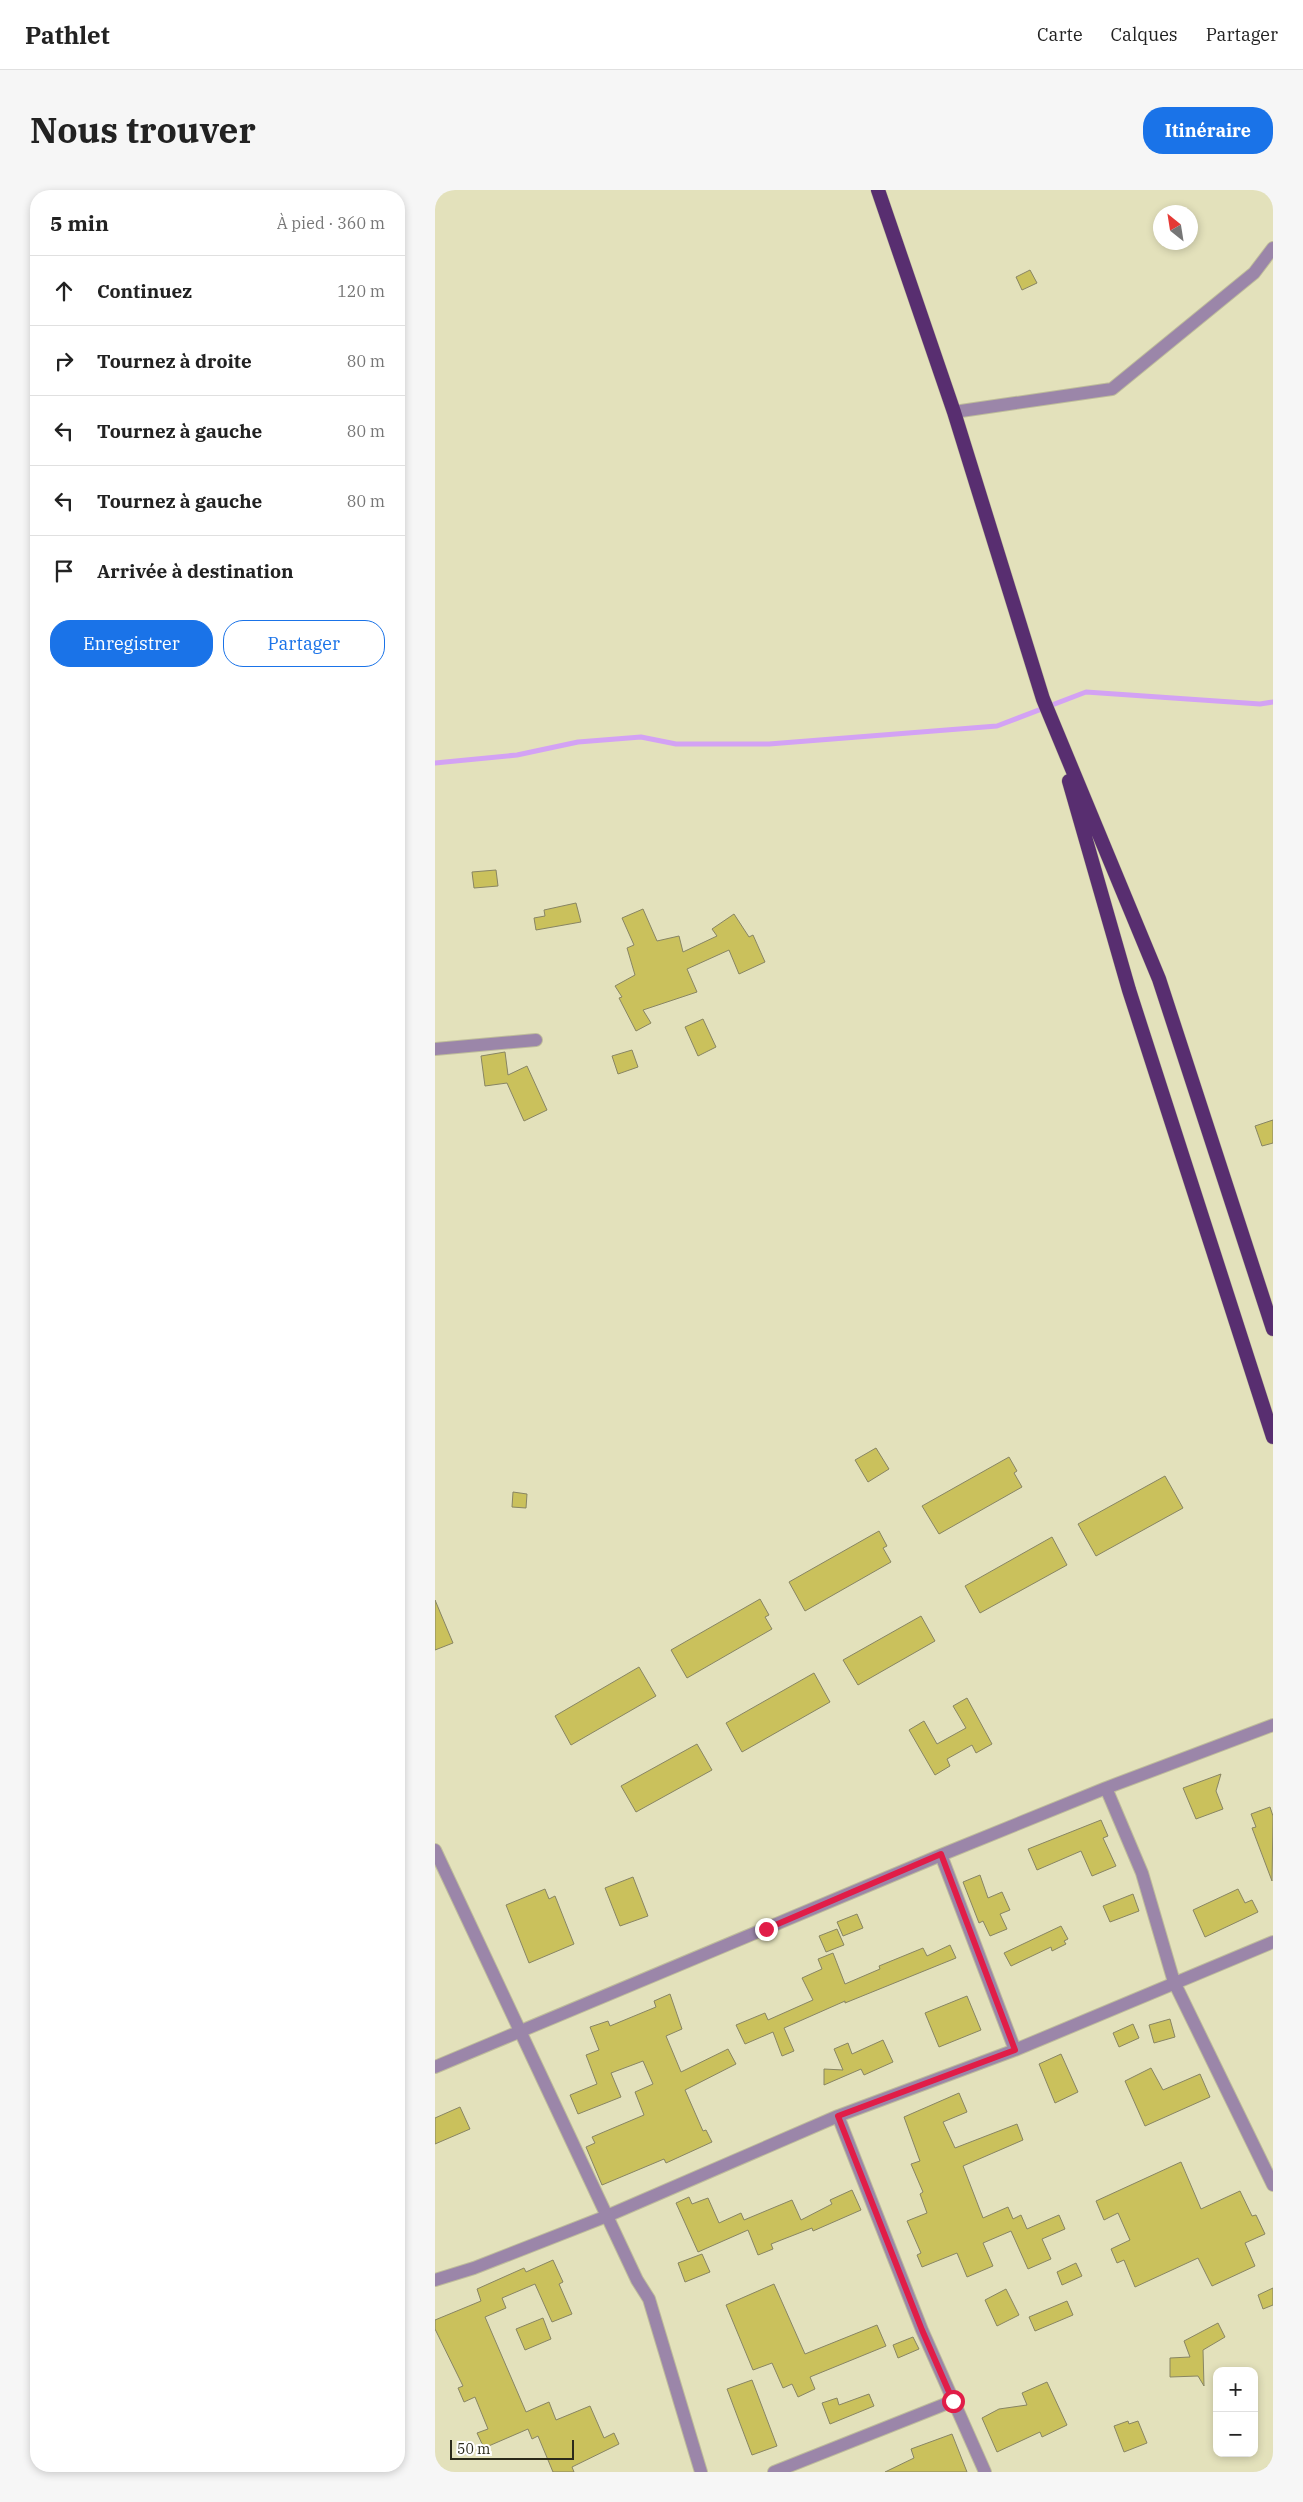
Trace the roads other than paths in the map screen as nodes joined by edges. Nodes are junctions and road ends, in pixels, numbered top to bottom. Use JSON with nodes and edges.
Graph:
{"nodes":[{"id":1,"x":878,"y":190,"type":"edge"},
{"id":2,"x":1273,"y":248,"type":"edge"},
{"id":3,"x":954,"y":412,"type":"junction"},
{"id":4,"x":1050,"y":715,"type":"junction"},
{"id":5,"x":536,"y":1040,"type":"dead end"},
{"id":6,"x":435,"y":1049,"type":"edge"},
{"id":7,"x":1273,"y":1329,"type":"edge"},
{"id":8,"x":1273,"y":1438,"type":"edge"},
{"id":9,"x":1273,"y":1725,"type":"edge"},
{"id":10,"x":1106,"y":1788,"type":"junction"},
{"id":11,"x":435,"y":1850,"type":"edge"},
{"id":12,"x":941,"y":1854,"type":"junction"},
{"id":13,"x":438,"y":1865,"type":"edge"},
{"id":14,"x":1273,"y":1942,"type":"edge"},
{"id":15,"x":1174,"y":1982,"type":"junction"},
{"id":16,"x":520,"y":2033,"type":"junction"},
{"id":17,"x":1015,"y":2050,"type":"junction"},
{"id":18,"x":435,"y":2067,"type":"edge"},
{"id":19,"x":838,"y":2116,"type":"junction"},
{"id":20,"x":1273,"y":2186,"type":"edge"},
{"id":21,"x":607,"y":2216,"type":"junction"},
{"id":22,"x":435,"y":2280,"type":"edge"},
{"id":23,"x":953,"y":2401,"type":"junction"},
{"id":24,"x":701,"y":2472,"type":"edge"},
{"id":25,"x":774,"y":2472,"type":"edge"},
{"id":26,"x":985,"y":2472,"type":"edge"}],
"edges":[{"from":1,"to":3,"type":"highway"},
{"from":2,"to":3,"type":"street"},
{"from":3,"to":4,"type":"highway"},
{"from":4,"to":7,"type":"highway"},
{"from":4,"to":8,"type":"highway"},
{"from":5,"to":6,"type":"street"},
{"from":9,"to":10,"type":"street"},
{"from":10,"to":12,"type":"street"},
{"from":10,"to":15,"type":"street"},
{"from":11,"to":13,"type":"street"},
{"from":12,"to":16,"type":"street"},
{"from":12,"to":17,"type":"street"},
{"from":13,"to":16,"type":"street"},
{"from":14,"to":15,"type":"street"},
{"from":15,"to":17,"type":"street"},
{"from":15,"to":20,"type":"street"},
{"from":16,"to":18,"type":"street"},
{"from":16,"to":21,"type":"street"},
{"from":17,"to":19,"type":"street"},
{"from":19,"to":21,"type":"street"},
{"from":19,"to":23,"type":"street"},
{"from":21,"to":22,"type":"street"},
{"from":21,"to":24,"type":"street"},
{"from":23,"to":25,"type":"street"},
{"from":23,"to":26,"type":"street"}]}
